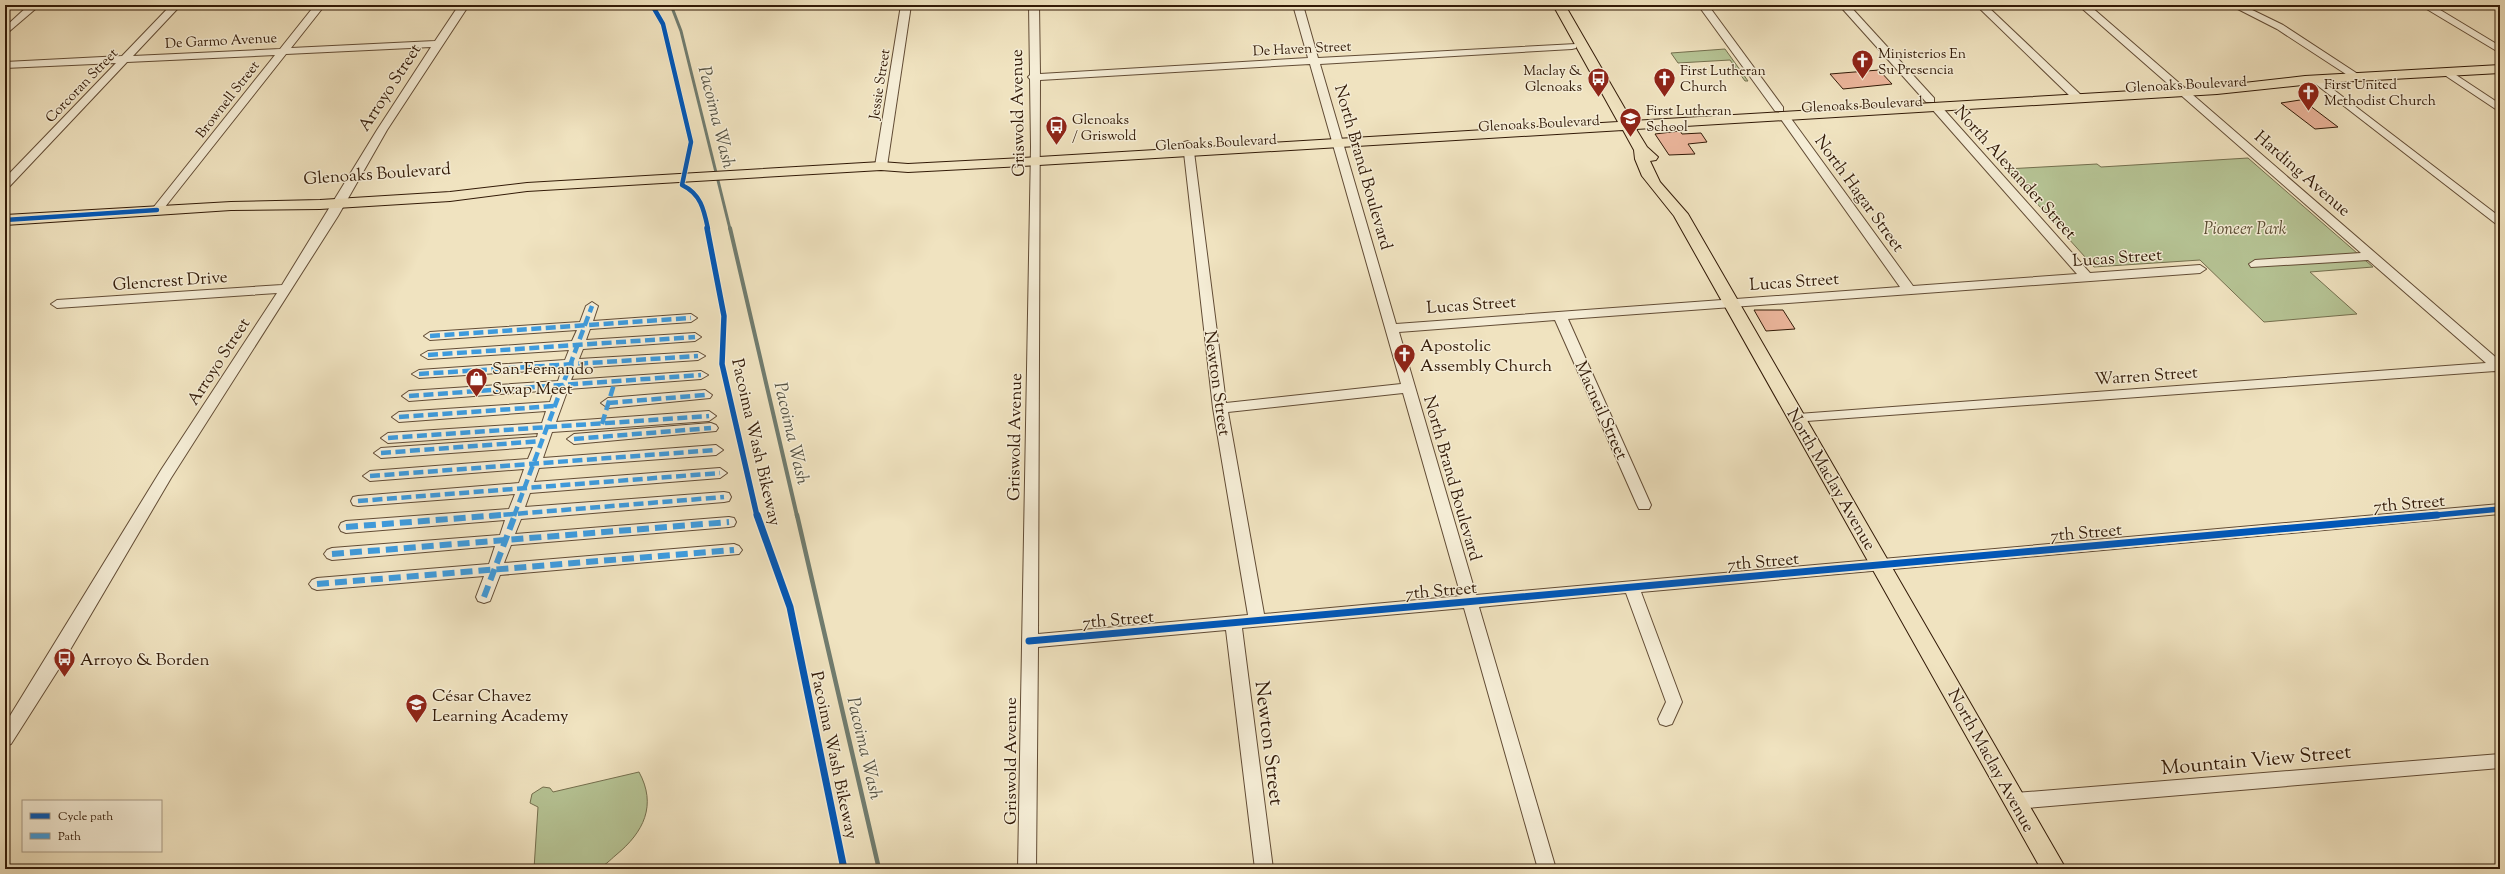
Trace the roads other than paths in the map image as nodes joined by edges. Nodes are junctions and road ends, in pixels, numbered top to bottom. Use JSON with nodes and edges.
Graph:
{"nodes":[{"id":1,"x":35,"y":5,"type":"edge"},
{"id":2,"x":176,"y":5,"type":"edge"},
{"id":3,"x":320,"y":5,"type":"edge"},
{"id":4,"x":464,"y":5,"type":"edge"},
{"id":5,"x":906,"y":5,"type":"edge"},
{"id":6,"x":1034,"y":5,"type":"edge"},
{"id":7,"x":1298,"y":5,"type":"edge"},
{"id":8,"x":1559,"y":5,"type":"edge"},
{"id":9,"x":1703,"y":5,"type":"edge"},
{"id":10,"x":1844,"y":5,"type":"edge"},
{"id":11,"x":1981,"y":5,"type":"edge"},
{"id":12,"x":2083,"y":5,"type":"edge"},
{"id":13,"x":2235,"y":5,"type":"edge"},
{"id":14,"x":2425,"y":5,"type":"edge"},
{"id":15,"x":5,"y":32,"type":"edge"},
{"id":16,"x":438,"y":44,"type":"junction"},
{"id":17,"x":1572,"y":46,"type":"dead end"},
{"id":18,"x":2500,"y":50,"type":"edge"},
{"id":19,"x":283,"y":51,"type":"junction"},
{"id":20,"x":126,"y":59,"type":"junction"},
{"id":21,"x":1314,"y":61,"type":"junction"},
{"id":22,"x":5,"y":65,"type":"edge"},
{"id":23,"x":2500,"y":69,"type":"edge"},
{"id":24,"x":2447,"y":72,"type":"junction"},
{"id":25,"x":1033,"y":77,"type":"junction"},
{"id":26,"x":2358,"y":78,"type":"junction"},
{"id":27,"x":2317,"y":80,"type":"junction"},
{"id":28,"x":2179,"y":88,"type":"junction"},
{"id":29,"x":2074,"y":95,"type":"junction"},
{"id":30,"x":1933,"y":103,"type":"junction"},
{"id":31,"x":2500,"y":109,"type":"edge"},
{"id":32,"x":1781,"y":112,"type":"junction"},
{"id":33,"x":1625,"y":122,"type":"junction"},
{"id":34,"x":1337,"y":139,"type":"junction"},
{"id":35,"x":1188,"y":148,"type":"junction"},
{"id":36,"x":1036,"y":157,"type":"junction"},
{"id":37,"x":881,"y":166,"type":"junction"},
{"id":38,"x":5,"y":185,"type":"edge"},
{"id":39,"x":343,"y":199,"type":"junction"},
{"id":40,"x":157,"y":210,"type":"junction"},
{"id":41,"x":5,"y":220,"type":"edge"},
{"id":42,"x":2500,"y":223,"type":"edge"},
{"id":43,"x":2372,"y":256,"type":"junction"},
{"id":44,"x":2255,"y":264,"type":"dead end"},
{"id":45,"x":2200,"y":269,"type":"dead end"},
{"id":46,"x":2087,"y":278,"type":"junction"},
{"id":47,"x":286,"y":289,"type":"junction"},
{"id":48,"x":1909,"y":290,"type":"junction"},
{"id":49,"x":1731,"y":303,"type":"junction"},
{"id":50,"x":58,"y":304,"type":"dead end"},
{"id":51,"x":592,"y":306,"type":"dead end"},
{"id":52,"x":1560,"y":316,"type":"junction"},
{"id":53,"x":691,"y":318,"type":"dead end"},
{"id":54,"x":585,"y":325,"type":"junction"},
{"id":55,"x":1391,"y":328,"type":"junction"},
{"id":56,"x":430,"y":336,"type":"dead end"},
{"id":57,"x":695,"y":337,"type":"dead end"},
{"id":58,"x":578,"y":345,"type":"junction"},
{"id":59,"x":428,"y":355,"type":"dead end"},
{"id":60,"x":698,"y":356,"type":"dead end"},
{"id":61,"x":571,"y":364,"type":"junction"},
{"id":62,"x":2499,"y":367,"type":"edge"},
{"id":63,"x":419,"y":374,"type":"dead end"},
{"id":64,"x":701,"y":375,"type":"dead end"},
{"id":65,"x":615,"y":381,"type":"junction"},
{"id":66,"x":563,"y":385,"type":"junction"},
{"id":67,"x":1409,"y":388,"type":"junction"},
{"id":68,"x":705,"y":395,"type":"dead end"},
{"id":69,"x":409,"y":396,"type":"dead end"},
{"id":70,"x":608,"y":403,"type":"junction"},
{"id":71,"x":555,"y":406,"type":"junction"},
{"id":72,"x":1220,"y":408,"type":"junction"},
{"id":73,"x":399,"y":417,"type":"dead end"},
{"id":74,"x":1798,"y":419,"type":"junction"},
{"id":75,"x":602,"y":424,"type":"junction"},
{"id":76,"x":544,"y":434,"type":"junction"},
{"id":77,"x":388,"y":438,"type":"dead end"},
{"id":78,"x":574,"y":439,"type":"dead end"},
{"id":79,"x":716,"y":450,"type":"dead end"},
{"id":80,"x":381,"y":453,"type":"dead end"},
{"id":81,"x":533,"y":464,"type":"junction"},
{"id":82,"x":720,"y":473,"type":"dead end"},
{"id":83,"x":370,"y":476,"type":"dead end"},
{"id":84,"x":524,"y":488,"type":"junction"},
{"id":85,"x":724,"y":497,"type":"dead end"},
{"id":86,"x":358,"y":501,"type":"dead end"},
{"id":87,"x":1644,"y":504,"type":"dead end"},
{"id":88,"x":2500,"y":509,"type":"edge"},
{"id":89,"x":515,"y":513,"type":"junction"},
{"id":90,"x":729,"y":522,"type":"dead end"},
{"id":91,"x":346,"y":527,"type":"dead end"},
{"id":92,"x":505,"y":540,"type":"junction"},
{"id":93,"x":734,"y":550,"type":"dead end"},
{"id":94,"x":332,"y":554,"type":"dead end"},
{"id":95,"x":1881,"y":564,"type":"junction"},
{"id":96,"x":494,"y":569,"type":"junction"},
{"id":97,"x":317,"y":584,"type":"dead end"},
{"id":98,"x":1632,"y":587,"type":"junction"},
{"id":99,"x":484,"y":597,"type":"dead end"},
{"id":100,"x":1470,"y":602,"type":"junction"},
{"id":101,"x":1257,"y":621,"type":"junction"},
{"id":102,"x":1233,"y":623,"type":"junction"},
{"id":103,"x":1029,"y":642,"type":"junction"},
{"id":104,"x":1666,"y":718,"type":"dead end"},
{"id":105,"x":5,"y":738,"type":"edge"},
{"id":106,"x":2500,"y":761,"type":"edge"},
{"id":107,"x":2015,"y":801,"type":"junction"},
{"id":108,"x":1027,"y":869,"type":"edge"},
{"id":109,"x":1264,"y":869,"type":"edge"},
{"id":110,"x":1547,"y":869,"type":"edge"},
{"id":111,"x":2054,"y":869,"type":"edge"}],
"edges":[{"from":1,"to":15,"type":"street"},
{"from":2,"to":20,"type":"street","name":"Corcoran Street"},
{"from":3,"to":19,"type":"street","name":"Brownell Street"},
{"from":4,"to":16,"type":"street","name":"Arroyo Street"},
{"from":5,"to":37,"type":"street","name":"Jessie Street"},
{"from":6,"to":25,"type":"street","name":"Griswold Avenue"},
{"from":7,"to":21,"type":"street","name":"North Brand Boulevard"},
{"from":8,"to":33,"type":"main road","name":"North Maclay Avenue"},
{"from":9,"to":32,"type":"street","name":"North Hagar Street"},
{"from":10,"to":30,"type":"street","name":"North Alexander Street"},
{"from":11,"to":29,"type":"street"},
{"from":12,"to":28,"type":"street","name":"Harding Avenue"},
{"from":13,"to":26,"type":"street"},
{"from":14,"to":18,"type":"street"},
{"from":16,"to":19,"type":"street","name":"De Garmo Avenue"},
{"from":16,"to":39,"type":"street","name":"Arroyo Street"},
{"from":17,"to":21,"type":"street","name":"De Haven Street"},
{"from":19,"to":20,"type":"street","name":"De Garmo Avenue"},
{"from":19,"to":40,"type":"street","name":"Brownell Street"},
{"from":20,"to":22,"type":"street","name":"De Garmo Avenue"},
{"from":20,"to":38,"type":"street","name":"Corcoran Street"},
{"from":21,"to":25,"type":"street","name":"De Haven Street"},
{"from":21,"to":34,"type":"street","name":"North Brand Boulevard"},
{"from":23,"to":24,"type":"main road","name":"Glenoaks Boulevard"},
{"from":24,"to":26,"type":"main road","name":"Glenoaks Boulevard"},
{"from":24,"to":31,"type":"street"},
{"from":25,"to":36,"type":"street","name":"Griswold Avenue"},
{"from":26,"to":27,"type":"main road","name":"Glenoaks Boulevard"},
{"from":27,"to":28,"type":"main road","name":"Glenoaks Boulevard"},
{"from":27,"to":42,"type":"street"},
{"from":28,"to":29,"type":"main road","name":"Glenoaks Boulevard"},
{"from":28,"to":43,"type":"street","name":"Harding Avenue"},
{"from":29,"to":30,"type":"main road","name":"Glenoaks Boulevard"},
{"from":30,"to":32,"type":"main road","name":"Glenoaks Boulevard"},
{"from":30,"to":46,"type":"street","name":"North Alexander Street"},
{"from":32,"to":33,"type":"main road","name":"Glenoaks Boulevard"},
{"from":32,"to":48,"type":"street","name":"North Hagar Street"},
{"from":33,"to":34,"type":"main road","name":"Glenoaks Boulevard"},
{"from":33,"to":49,"type":"main road","name":"North Maclay Avenue"},
{"from":34,"to":35,"type":"main road","name":"Glenoaks Boulevard"},
{"from":34,"to":55,"type":"street","name":"North Brand Boulevard"},
{"from":35,"to":36,"type":"main road","name":"Glenoaks Boulevard"},
{"from":35,"to":72,"type":"street","name":"Newton Street"},
{"from":36,"to":37,"type":"main road","name":"Glenoaks Boulevard"},
{"from":36,"to":103,"type":"street","name":"Griswold Avenue"},
{"from":37,"to":39,"type":"main road","name":"Glenoaks Boulevard"},
{"from":39,"to":40,"type":"main road","name":"Glenoaks Boulevard"},
{"from":39,"to":47,"type":"street","name":"Arroyo Street"},
{"from":40,"to":41,"type":"main road","name":"Glenoaks Boulevard"},
{"from":43,"to":44,"type":"street"},
{"from":43,"to":62,"type":"street","name":"Harding Avenue"},
{"from":45,"to":46,"type":"street","name":"Lucas Street"},
{"from":46,"to":48,"type":"street","name":"Lucas Street"},
{"from":47,"to":50,"type":"street","name":"Glencrest Drive"},
{"from":47,"to":105,"type":"street","name":"Arroyo Street"},
{"from":48,"to":49,"type":"street","name":"Lucas Street"},
{"from":49,"to":52,"type":"street","name":"Lucas Street"},
{"from":49,"to":74,"type":"main road","name":"North Maclay Avenue"},
{"from":51,"to":54,"type":"street"},
{"from":52,"to":55,"type":"street","name":"Lucas Street"},
{"from":52,"to":87,"type":"street","name":"Macneil Street"},
{"from":53,"to":54,"type":"street"},
{"from":54,"to":56,"type":"street"},
{"from":54,"to":58,"type":"street"},
{"from":55,"to":67,"type":"street","name":"North Brand Boulevard"},
{"from":57,"to":58,"type":"street"},
{"from":58,"to":59,"type":"street"},
{"from":58,"to":61,"type":"street"},
{"from":60,"to":61,"type":"street"},
{"from":61,"to":63,"type":"street"},
{"from":61,"to":66,"type":"street"},
{"from":62,"to":74,"type":"street","name":"Warren Street"},
{"from":64,"to":65,"type":"street"},
{"from":65,"to":66,"type":"street"},
{"from":65,"to":70,"type":"street"},
{"from":66,"to":69,"type":"street"},
{"from":66,"to":71,"type":"street"},
{"from":67,"to":72,"type":"street"},
{"from":67,"to":100,"type":"street","name":"North Brand Boulevard"},
{"from":68,"to":70,"type":"street"},
{"from":70,"to":75,"type":"street"},
{"from":71,"to":73,"type":"street"},
{"from":71,"to":76,"type":"street"},
{"from":72,"to":101,"type":"street","name":"Newton Street"},
{"from":74,"to":95,"type":"main road","name":"North Maclay Avenue"},
{"from":75,"to":76,"type":"street"},
{"from":75,"to":78,"type":"street"},
{"from":76,"to":77,"type":"street"},
{"from":76,"to":80,"type":"street"},
{"from":76,"to":81,"type":"street"},
{"from":79,"to":81,"type":"street"},
{"from":81,"to":83,"type":"street"},
{"from":81,"to":84,"type":"street"},
{"from":82,"to":84,"type":"street"},
{"from":84,"to":86,"type":"street"},
{"from":84,"to":89,"type":"street"},
{"from":85,"to":89,"type":"street"},
{"from":88,"to":95,"type":"street","name":"7th Street"},
{"from":89,"to":91,"type":"street"},
{"from":89,"to":92,"type":"street"},
{"from":90,"to":92,"type":"street"},
{"from":92,"to":94,"type":"street"},
{"from":92,"to":96,"type":"street"},
{"from":93,"to":96,"type":"street"},
{"from":95,"to":98,"type":"street","name":"7th Street"},
{"from":95,"to":107,"type":"main road","name":"North Maclay Avenue"},
{"from":96,"to":97,"type":"street"},
{"from":96,"to":99,"type":"street"},
{"from":98,"to":100,"type":"street","name":"7th Street"},
{"from":98,"to":104,"type":"street"},
{"from":100,"to":101,"type":"street","name":"7th Street"},
{"from":100,"to":110,"type":"street","name":"North Brand Boulevard"},
{"from":101,"to":102,"type":"street","name":"7th Street"},
{"from":102,"to":103,"type":"street","name":"7th Street"},
{"from":102,"to":109,"type":"street","name":"Newton Street"},
{"from":103,"to":108,"type":"street","name":"Griswold Avenue"},
{"from":106,"to":107,"type":"street","name":"Mountain View Street"},
{"from":107,"to":111,"type":"main road","name":"North Maclay Avenue"}]}
